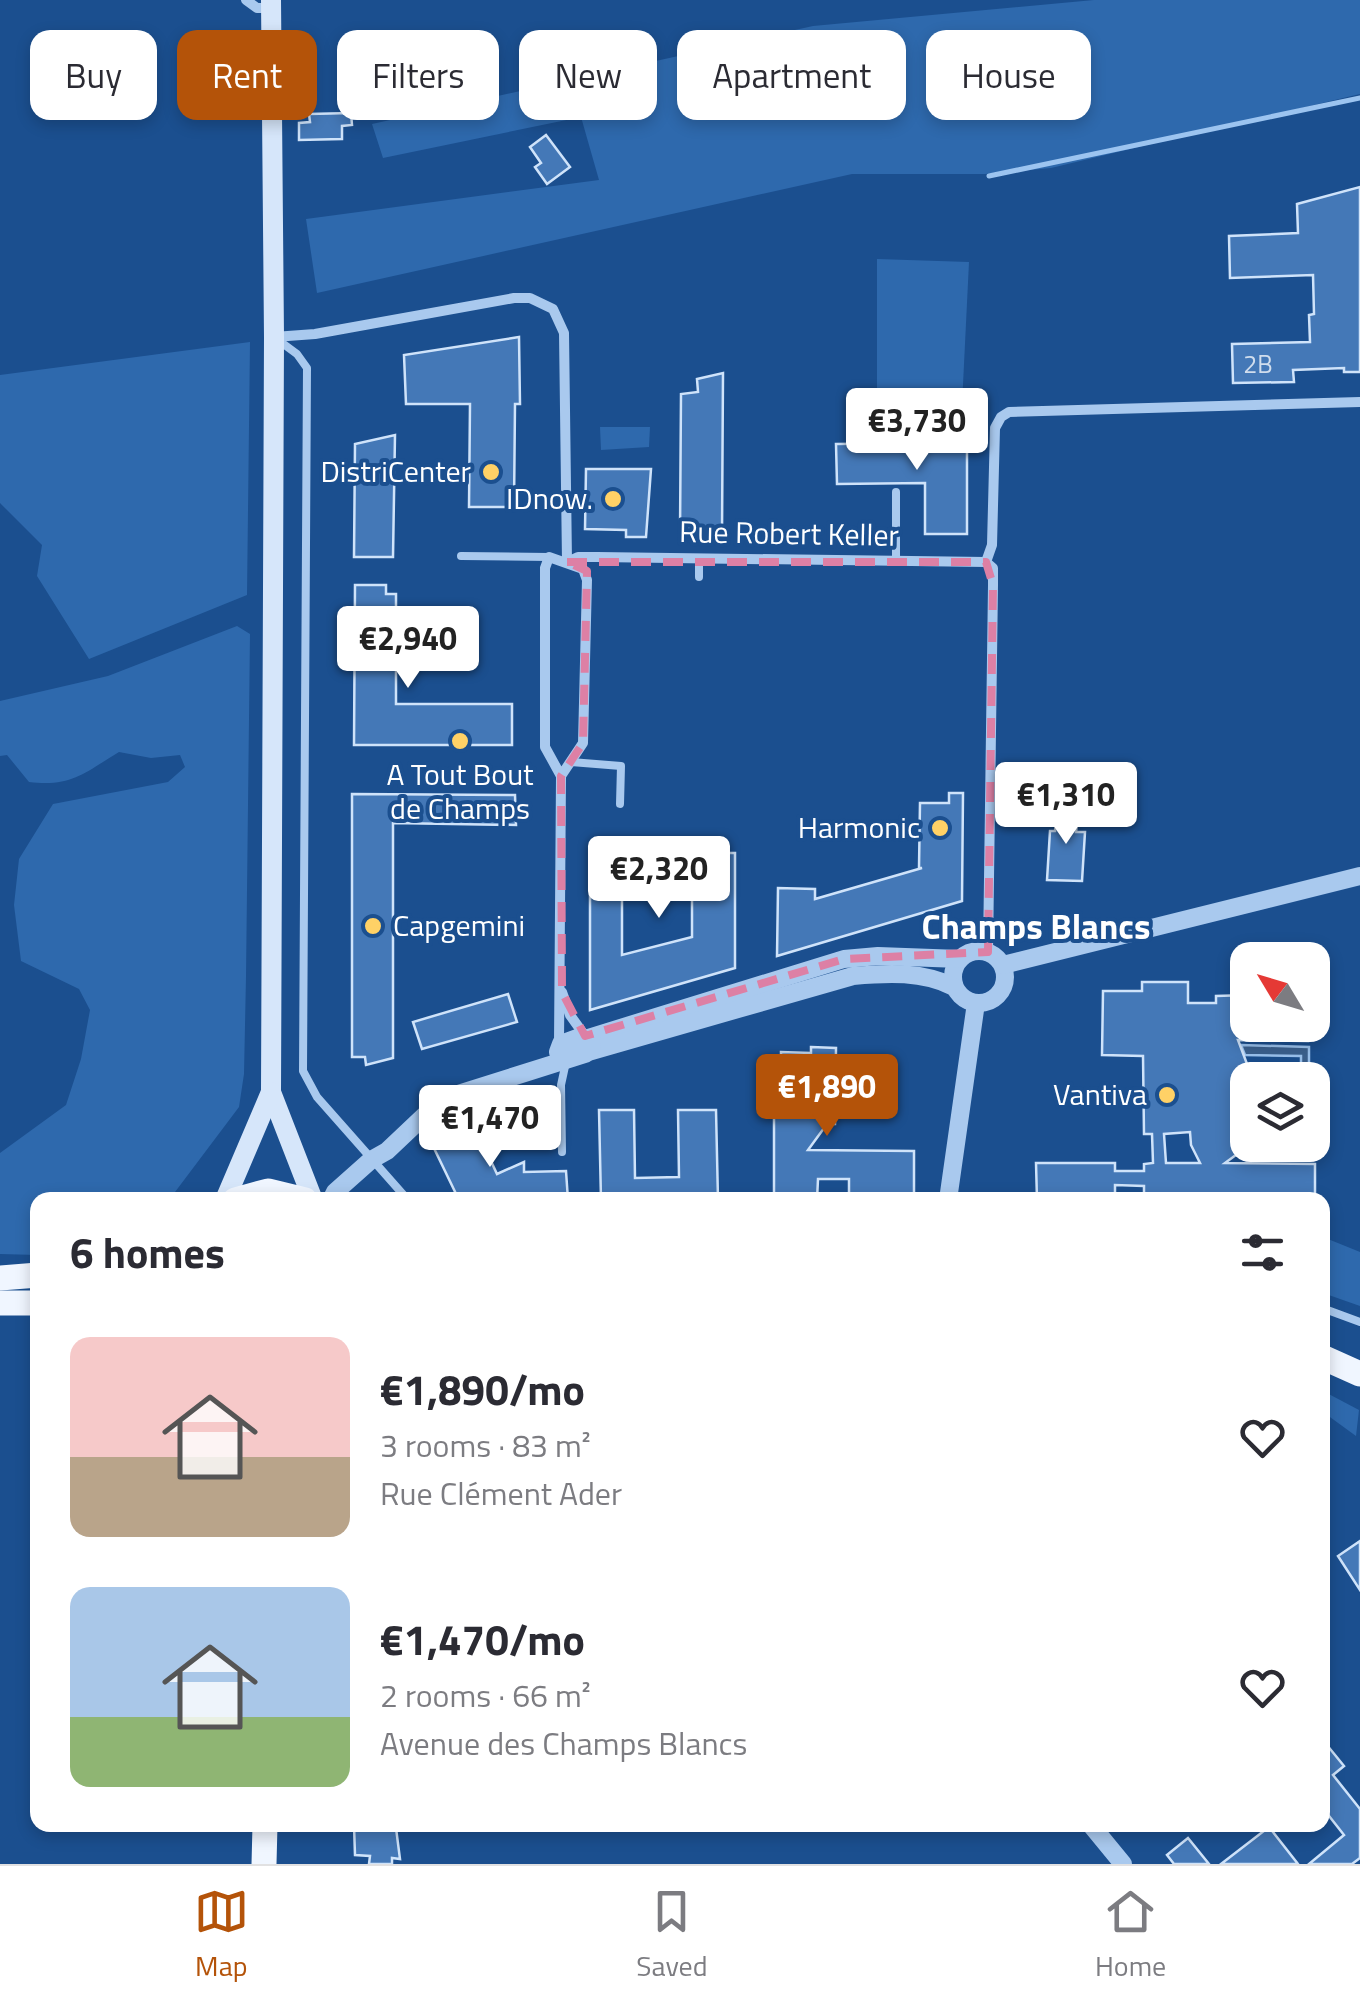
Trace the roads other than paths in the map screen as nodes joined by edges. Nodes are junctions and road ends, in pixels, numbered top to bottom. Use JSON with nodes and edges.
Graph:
{"nodes":[{"id":1,"x":246,"y":0,"type":"edge"},
{"id":2,"x":271,"y":4,"type":"edge"},
{"id":3,"x":274,"y":337,"type":"junction"},
{"id":4,"x":1360,"y":402,"type":"edge"},
{"id":5,"x":896,"y":492,"type":"dead end"},
{"id":6,"x":462,"y":556,"type":"dead end"},
{"id":7,"x":548,"y":557,"type":"junction"},
{"id":8,"x":699,"y":558,"type":"junction"},
{"id":9,"x":896,"y":560,"type":"junction"},
{"id":10,"x":567,"y":562,"type":"junction"},
{"id":11,"x":986,"y":562,"type":"junction"},
{"id":12,"x":698,"y":577,"type":"dead end"},
{"id":13,"x":570,"y":762,"type":"junction"},
{"id":14,"x":561,"y":776,"type":"junction"},
{"id":15,"x":620,"y":804,"type":"dead end"},
{"id":16,"x":1360,"y":876,"type":"edge"},
{"id":17,"x":988,"y":952,"type":"junction"},
{"id":18,"x":960,"y":959,"type":"junction"},
{"id":19,"x":1002,"y":966,"type":"junction"},
{"id":20,"x":954,"y":986,"type":"junction"},
{"id":21,"x":562,"y":992,"type":"junction"},
{"id":22,"x":976,"y":1003,"type":"junction"},
{"id":23,"x":587,"y":1042,"type":"junction"},
{"id":24,"x":563,"y":1054,"type":"junction"},
{"id":25,"x":271,"y":1092,"type":"junction"},
{"id":26,"x":562,"y":1152,"type":"dead end"},
{"id":27,"x":371,"y":1160,"type":"junction"},
{"id":28,"x":229,"y":1192,"type":"edge"},
{"id":29,"x":311,"y":1192,"type":"edge"},
{"id":30,"x":335,"y":1192,"type":"edge"},
{"id":31,"x":401,"y":1192,"type":"edge"},
{"id":32,"x":949,"y":1192,"type":"edge"},
{"id":33,"x":30,"y":1276,"type":"edge"},
{"id":34,"x":0,"y":1278,"type":"edge"},
{"id":35,"x":0,"y":1303,"type":"edge"},
{"id":36,"x":30,"y":1303,"type":"edge"},
{"id":37,"x":1330,"y":1311,"type":"edge"},
{"id":38,"x":1360,"y":1322,"type":"edge"},
{"id":39,"x":1330,"y":1361,"type":"edge"},
{"id":40,"x":1360,"y":1374,"type":"edge"},
{"id":41,"x":265,"y":1832,"type":"edge"},
{"id":42,"x":1097,"y":1832,"type":"edge"},
{"id":43,"x":264,"y":1864,"type":"edge"},
{"id":44,"x":1123,"y":1864,"type":"edge"}],
"edges":[{"from":1,"to":2,"type":"street"},
{"from":2,"to":3,"type":"main road"},
{"from":3,"to":10,"type":"street"},
{"from":3,"to":25,"type":"main road"},
{"from":3,"to":27,"type":"lane"},
{"from":4,"to":11,"type":"street"},
{"from":5,"to":9,"type":"lane"},
{"from":6,"to":7,"type":"lane"},
{"from":7,"to":10,"type":"street"},
{"from":7,"to":14,"type":"street"},
{"from":8,"to":9,"type":"street","name":"Rue Robert Keller"},
{"from":8,"to":10,"type":"street","name":"Rue Robert Keller"},
{"from":8,"to":12,"type":"lane"},
{"from":9,"to":11,"type":"street","name":"Rue Robert Keller"},
{"from":10,"to":13,"type":"street"},
{"from":11,"to":17,"type":"street"},
{"from":13,"to":14,"type":"street"},
{"from":13,"to":15,"type":"lane"},
{"from":14,"to":21,"type":"street"},
{"from":16,"to":19,"type":"street"},
{"from":17,"to":18,"type":"street"},
{"from":17,"to":19,"type":"street"},
{"from":18,"to":20,"type":"street"},
{"from":18,"to":23,"type":"street"},
{"from":19,"to":22,"type":"street"},
{"from":20,"to":22,"type":"street"},
{"from":20,"to":23,"type":"street"},
{"from":21,"to":23,"type":"street"},
{"from":21,"to":24,"type":"street"},
{"from":22,"to":32,"type":"street"},
{"from":23,"to":24,"type":"street"},
{"from":24,"to":26,"type":"lane"},
{"from":24,"to":27,"type":"street"},
{"from":25,"to":28,"type":"main road"},
{"from":25,"to":29,"type":"main road"},
{"from":27,"to":30,"type":"street"},
{"from":27,"to":31,"type":"lane"},
{"from":33,"to":34,"type":"main road"},
{"from":35,"to":36,"type":"main road"},
{"from":37,"to":38,"type":"lane"},
{"from":39,"to":40,"type":"main road"},
{"from":41,"to":43,"type":"main road"},
{"from":42,"to":44,"type":"street"}]}
